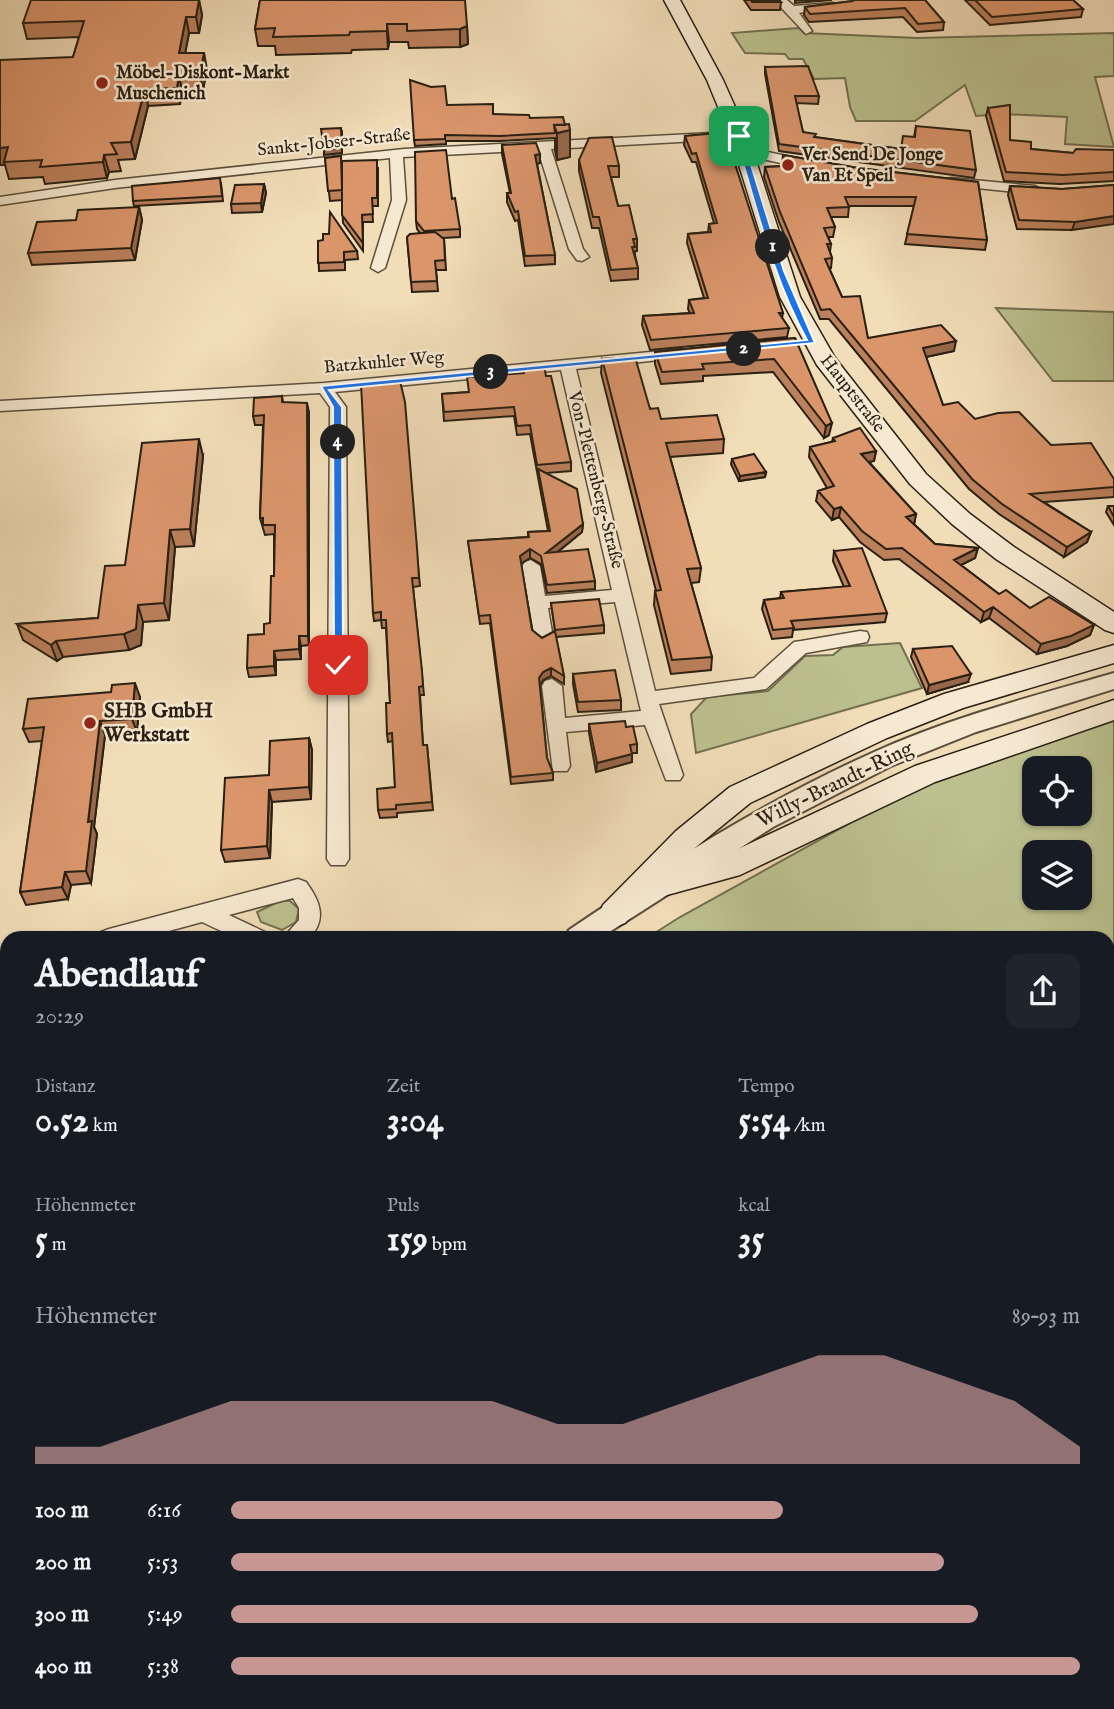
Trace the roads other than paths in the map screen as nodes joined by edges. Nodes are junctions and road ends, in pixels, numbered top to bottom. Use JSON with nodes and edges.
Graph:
{"nodes":[{"id":1,"x":672,"y":0,"type":"edge"},
{"id":2,"x":780,"y":0,"type":"edge"},
{"id":3,"x":851,"y":4,"type":"edge"},
{"id":4,"x":791,"y":10,"type":"junction"},
{"id":5,"x":806,"y":31,"type":"dead end"},
{"id":6,"x":715,"y":136,"type":"edge"},
{"id":7,"x":543,"y":144,"type":"junction"},
{"id":8,"x":744,"y":151,"type":"junction"},
{"id":9,"x":396,"y":154,"type":"junction"},
{"id":10,"x":819,"y":167,"type":"edge"},
{"id":11,"x":940,"y":181,"type":"edge"},
{"id":12,"x":1053,"y":191,"type":"edge"},
{"id":13,"x":0,"y":201,"type":"edge"},
{"id":14,"x":582,"y":257,"type":"dead end"},
{"id":15,"x":378,"y":268,"type":"dead end"},
{"id":16,"x":699,"y":353,"type":"edge"},
{"id":17,"x":567,"y":365,"type":"junction"},
{"id":18,"x":324,"y":388,"type":"junction"},
{"id":19,"x":0,"y":405,"type":"edge"},
{"id":20,"x":531,"y":566,"type":"dead end"},
{"id":21,"x":623,"y":595,"type":"junction"},
{"id":22,"x":537,"y":603,"type":"junction"},
{"id":23,"x":1114,"y":624,"type":"edge"},
{"id":24,"x":860,"y":637,"type":"dead end"},
{"id":25,"x":544,"y":638,"type":"edge"},
{"id":26,"x":1114,"y":654,"type":"edge"},
{"id":27,"x":1114,"y":681,"type":"edge"},
{"id":28,"x":552,"y":686,"type":"dead end"},
{"id":29,"x":650,"y":708,"type":"junction"},
{"id":30,"x":1114,"y":710,"type":"edge"},
{"id":31,"x":556,"y":726,"type":"junction"},
{"id":32,"x":560,"y":766,"type":"dead end"},
{"id":33,"x":673,"y":775,"type":"dead end"},
{"id":34,"x":338,"y":859,"type":"dead end"},
{"id":35,"x":649,"y":890,"type":"junction"},
{"id":36,"x":202,"y":914,"type":"junction"},
{"id":37,"x":614,"y":914,"type":"junction"},
{"id":38,"x":136,"y":931,"type":"edge"},
{"id":39,"x":241,"y":931,"type":"edge"},
{"id":40,"x":302,"y":931,"type":"edge"},
{"id":41,"x":589,"y":931,"type":"edge"}],
"edges":[{"from":1,"to":8,"type":"main road","name":"Hauptstraße"},
{"from":2,"to":4,"type":"street"},
{"from":3,"to":4,"type":"street"},
{"from":4,"to":5,"type":"street"},
{"from":6,"to":7,"type":"street","name":"Sankt-Jobser-Straße"},
{"from":7,"to":9,"type":"street","name":"Sankt-Jobser-Straße"},
{"from":7,"to":14,"type":"street"},
{"from":8,"to":10,"type":"street"},
{"from":8,"to":23,"type":"main road","name":"Hauptstraße"},
{"from":9,"to":13,"type":"street","name":"Sankt-Jobser-Straße"},
{"from":9,"to":15,"type":"street"},
{"from":11,"to":12,"type":"street"},
{"from":16,"to":17,"type":"street","name":"Batzkuhler Weg"},
{"from":17,"to":18,"type":"street","name":"Batzkuhler Weg"},
{"from":17,"to":21,"type":"street","name":"Von-Plettenberg-Straße"},
{"from":18,"to":19,"type":"street","name":"Batzkuhler Weg"},
{"from":18,"to":34,"type":"street"},
{"from":20,"to":22,"type":"street"},
{"from":21,"to":22,"type":"street","name":"Von-Plettenberg-Straße"},
{"from":21,"to":29,"type":"street","name":"Von-Plettenberg-Straße"},
{"from":22,"to":25,"type":"street"},
{"from":24,"to":29,"type":"street"},
{"from":26,"to":37,"type":"main road"},
{"from":27,"to":35,"type":"street","name":"Willy-Brandt-Ring"},
{"from":28,"to":31,"type":"street"},
{"from":29,"to":31,"type":"street"},
{"from":29,"to":33,"type":"street","name":"Von-Plettenberg-Straße"},
{"from":30,"to":35,"type":"main road"},
{"from":31,"to":32,"type":"street"},
{"from":35,"to":37,"type":"street","name":"Willy-Brandt-Ring"},
{"from":36,"to":38,"type":"street"},
{"from":36,"to":39,"type":"street"},
{"from":36,"to":40,"type":"street"},
{"from":37,"to":41,"type":"street","name":"Willy-Brandt-Ring"}]}
